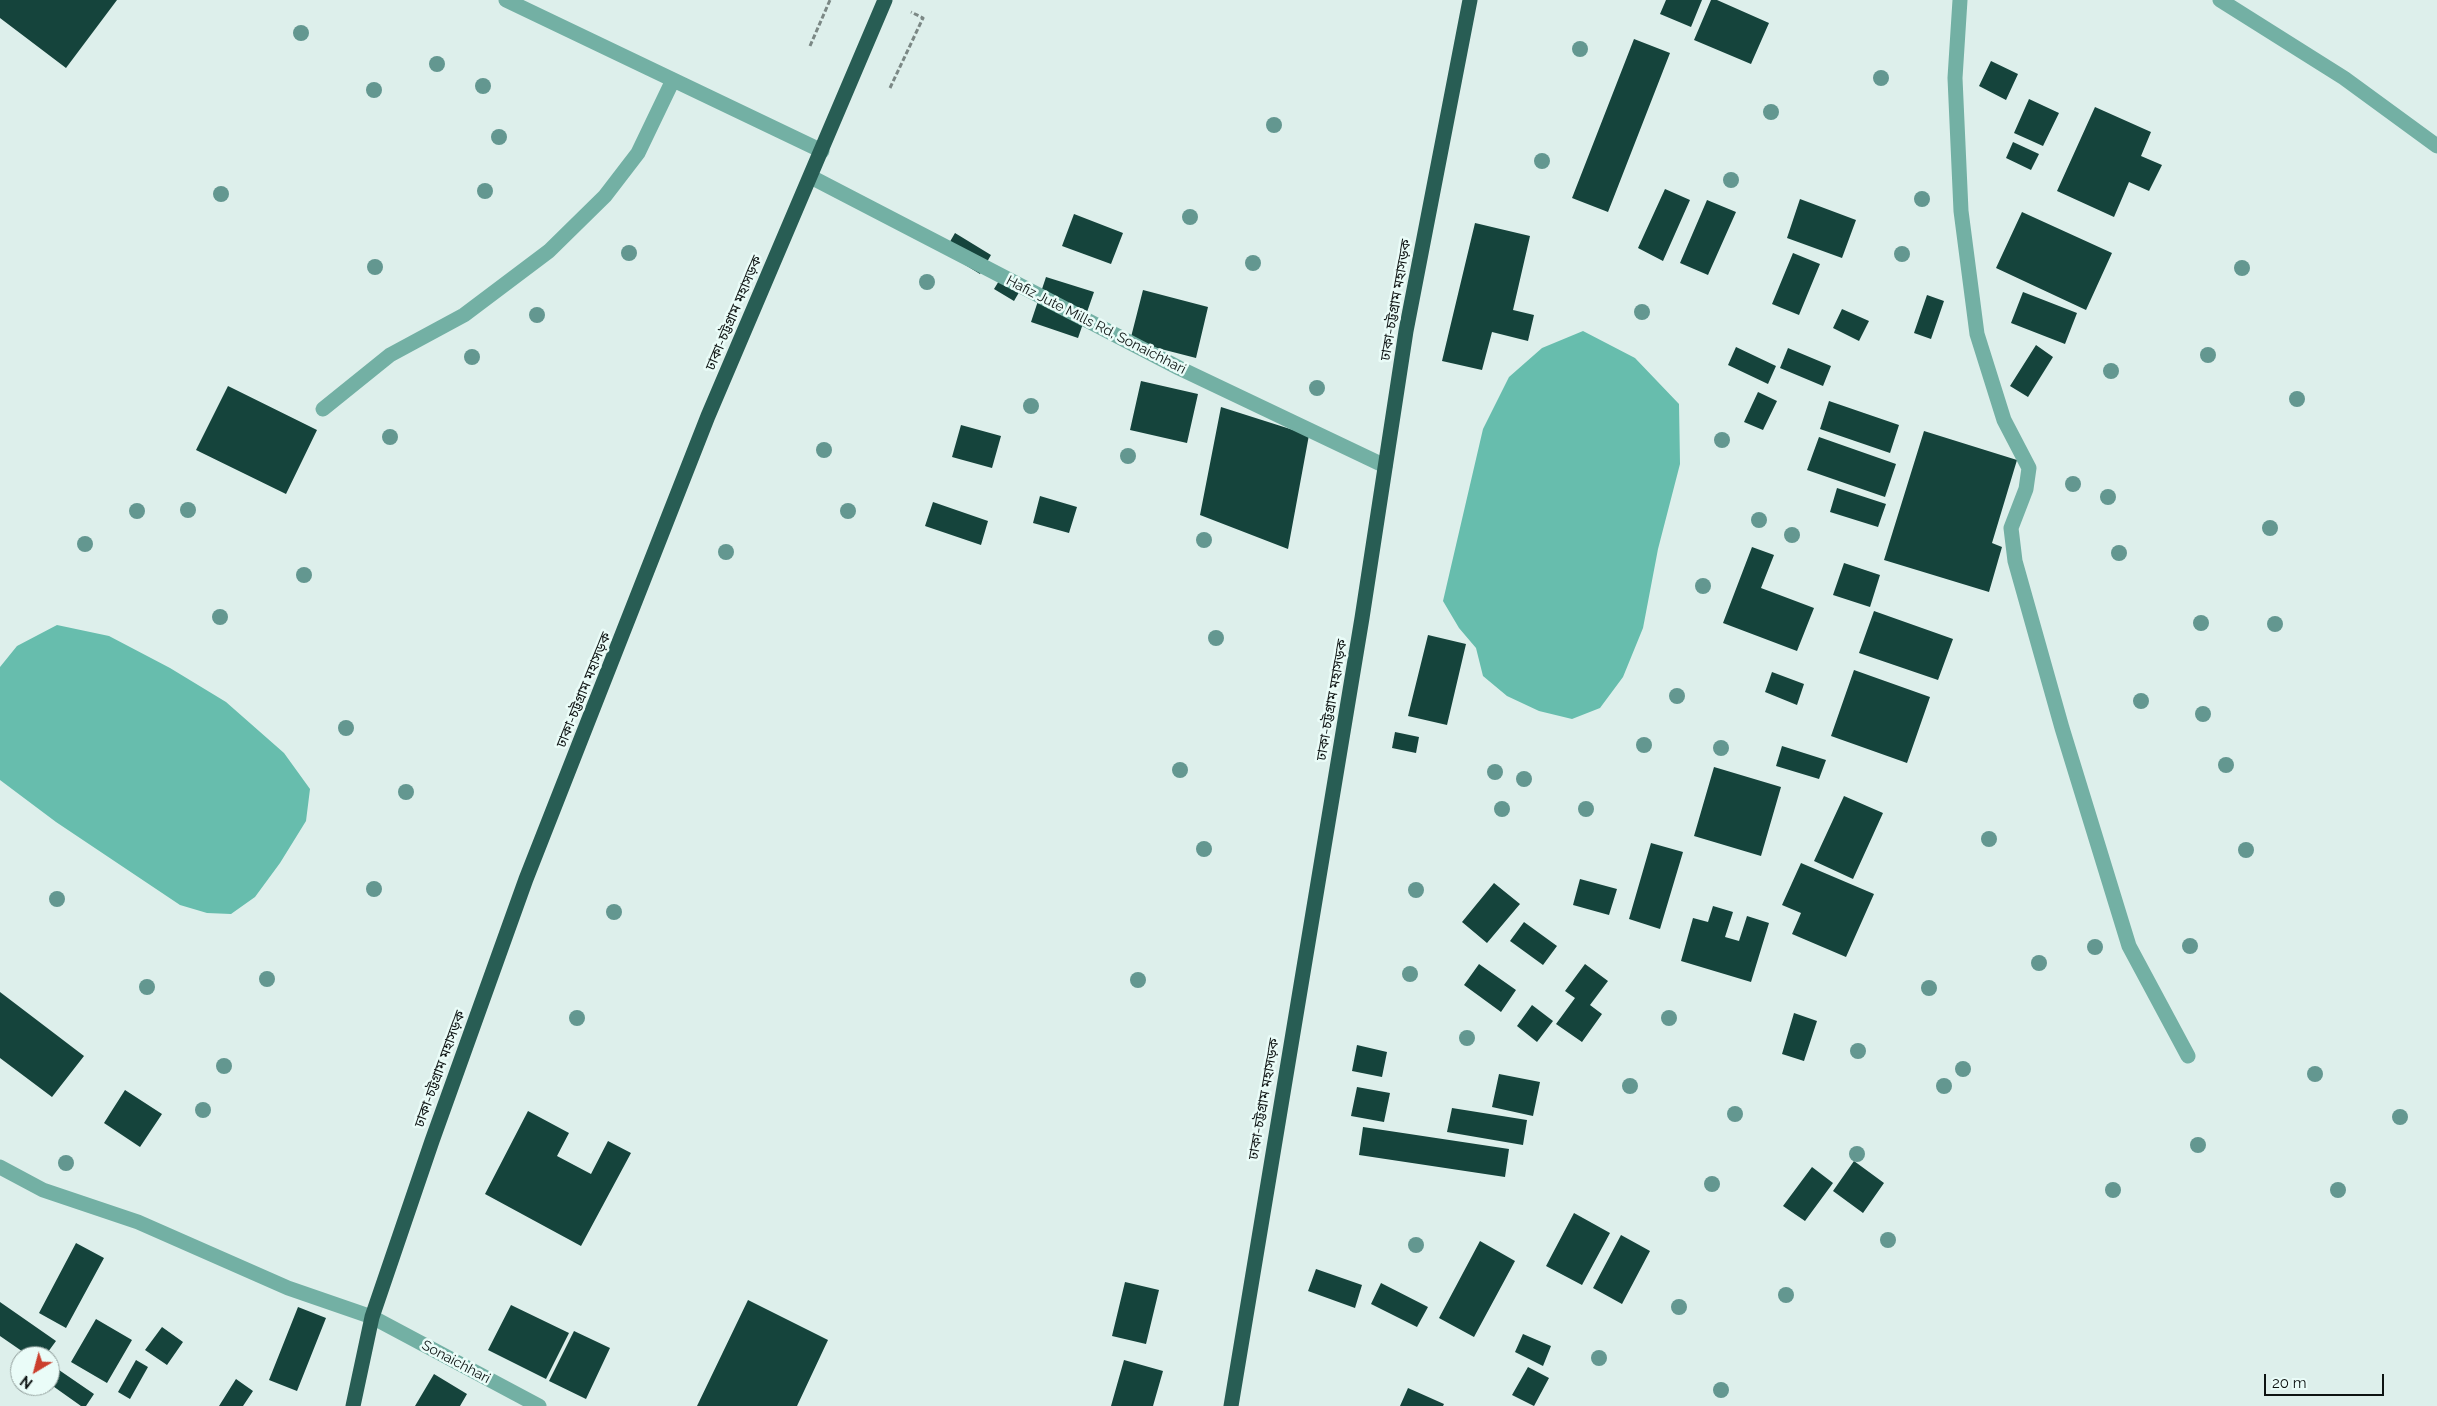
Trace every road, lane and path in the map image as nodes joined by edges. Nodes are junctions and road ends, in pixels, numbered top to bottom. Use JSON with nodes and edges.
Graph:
{"nodes":[{"id":1,"x":506,"y":0,"type":"edge"},
{"id":2,"x":830,"y":0,"type":"edge"},
{"id":3,"x":885,"y":0,"type":"edge"},
{"id":4,"x":1470,"y":0,"type":"edge"},
{"id":5,"x":1960,"y":0,"type":"edge"},
{"id":6,"x":2220,"y":0,"type":"edge"},
{"id":7,"x":923,"y":18,"type":"dead end"},
{"id":8,"x":810,"y":46,"type":"dead end"},
{"id":9,"x":673,"y":80,"type":"junction"},
{"id":10,"x":890,"y":88,"type":"dead end"},
{"id":11,"x":2437,"y":146,"type":"edge"},
{"id":12,"x":822,"y":151,"type":"junction"},
{"id":13,"x":811,"y":177,"type":"junction"},
{"id":14,"x":323,"y":409,"type":"dead end"},
{"id":15,"x":1385,"y":466,"type":"junction"},
{"id":16,"x":2188,"y":1056,"type":"dead end"},
{"id":17,"x":0,"y":1167,"type":"edge"},
{"id":18,"x":372,"y":1317,"type":"junction"},
{"id":19,"x":353,"y":1406,"type":"edge"},
{"id":20,"x":539,"y":1406,"type":"edge"},
{"id":21,"x":1231,"y":1406,"type":"edge"}],
"edges":[{"from":1,"to":9,"type":"street"},
{"from":2,"to":8,"type":"path"},
{"from":3,"to":12,"type":"highway","name":"ঢাকা-চট্টগ্রাম মহাসড়ক"},
{"from":4,"to":15,"type":"highway","name":"ঢাকা-চট্টগ্রাম মহাসড়ক"},
{"from":5,"to":16,"type":"street"},
{"from":6,"to":11,"type":"street"},
{"from":7,"to":10,"type":"path"},
{"from":9,"to":12,"type":"street"},
{"from":9,"to":14,"type":"street"},
{"from":12,"to":13,"type":"highway","name":"ঢাকা-চট্টগ্রাম মহাসড়ক"},
{"from":13,"to":15,"type":"street","name":"Hafiz Jute Mills Rd, Sonaichhari"},
{"from":13,"to":18,"type":"highway","name":"ঢাকা-চট্টগ্রাম মহাসড়ক"},
{"from":15,"to":21,"type":"highway","name":"ঢাকা-চট্টগ্রাম মহাসড়ক"},
{"from":17,"to":18,"type":"street","name":"Sonaichhari"},
{"from":18,"to":19,"type":"highway","name":"ঢাকা-চট্টগ্রাম মহাসড়ক"},
{"from":18,"to":20,"type":"street","name":"Sonaichhari"}]}
